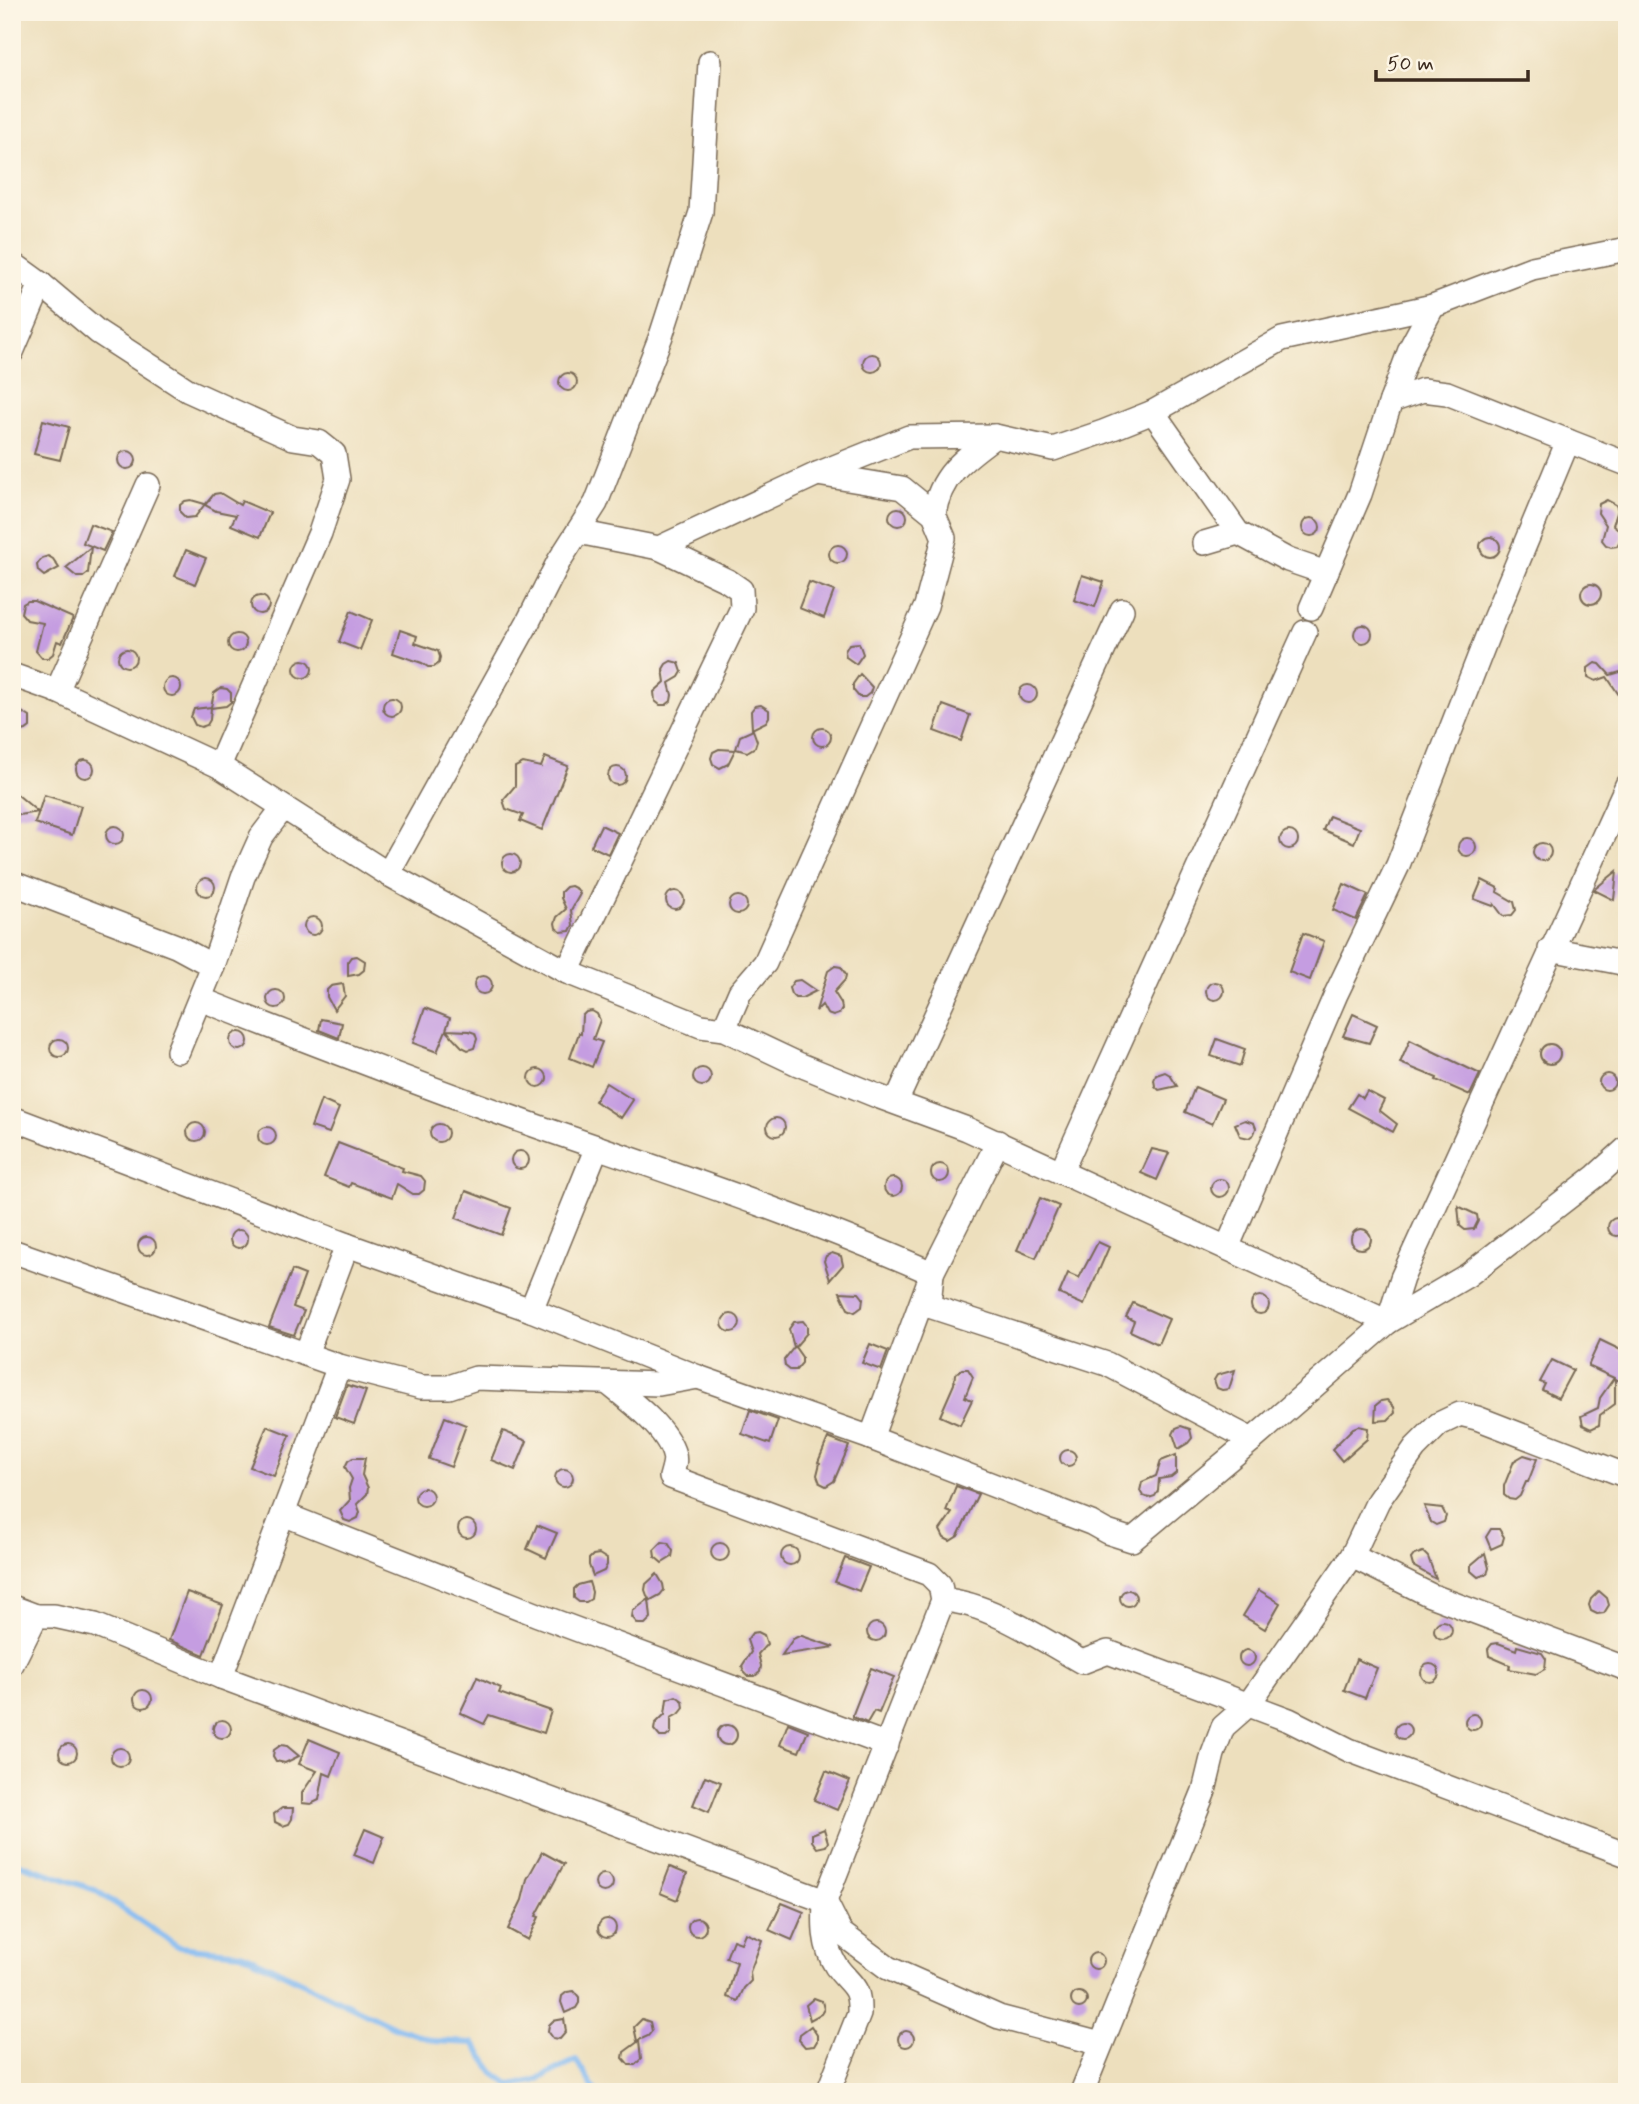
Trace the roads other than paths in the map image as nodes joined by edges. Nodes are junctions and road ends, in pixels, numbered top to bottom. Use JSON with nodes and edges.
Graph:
{"nodes":[{"id":1,"x":709,"y":62,"type":"dead end"},
{"id":2,"x":1627,"y":249,"type":"edge"},
{"id":3,"x":12,"y":263,"type":"edge"},
{"id":4,"x":41,"y":284,"type":"junction"},
{"id":5,"x":1433,"y":306,"type":"junction"},
{"id":6,"x":12,"y":352,"type":"edge"},
{"id":7,"x":1391,"y":401,"type":"junction"},
{"id":8,"x":1153,"y":412,"type":"junction"},
{"id":9,"x":995,"y":436,"type":"junction"},
{"id":10,"x":1568,"y":441,"type":"junction"},
{"id":11,"x":1627,"y":464,"type":"edge"},
{"id":12,"x":817,"y":474,"type":"junction"},
{"id":13,"x":148,"y":485,"type":"dead end"},
{"id":14,"x":934,"y":514,"type":"junction"},
{"id":15,"x":578,"y":531,"type":"junction"},
{"id":16,"x":1238,"y":533,"type":"junction"},
{"id":17,"x":1205,"y":543,"type":"dead end"},
{"id":18,"x":659,"y":548,"type":"junction"},
{"id":19,"x":1326,"y":573,"type":"junction"},
{"id":20,"x":1311,"y":608,"type":"dead end"},
{"id":21,"x":1122,"y":610,"type":"dead end"},
{"id":22,"x":1305,"y":632,"type":"dead end"},
{"id":23,"x":12,"y":675,"type":"edge"},
{"id":24,"x":57,"y":691,"type":"junction"},
{"id":25,"x":219,"y":766,"type":"junction"},
{"id":26,"x":1627,"y":785,"type":"edge"},
{"id":27,"x":283,"y":807,"type":"junction"},
{"id":28,"x":387,"y":874,"type":"junction"},
{"id":29,"x":12,"y":883,"type":"edge"},
{"id":30,"x":1550,"y":949,"type":"junction"},
{"id":31,"x":213,"y":965,"type":"junction"},
{"id":32,"x":1627,"y":967,"type":"edge"},
{"id":33,"x":567,"y":972,"type":"junction"},
{"id":34,"x":200,"y":999,"type":"junction"},
{"id":35,"x":724,"y":1029,"type":"junction"},
{"id":36,"x":178,"y":1051,"type":"dead end"},
{"id":37,"x":896,"y":1102,"type":"junction"},
{"id":38,"x":12,"y":1118,"type":"edge"},
{"id":39,"x":998,"y":1142,"type":"junction"},
{"id":40,"x":597,"y":1147,"type":"junction"},
{"id":41,"x":1627,"y":1148,"type":"edge"},
{"id":42,"x":1061,"y":1172,"type":"junction"},
{"id":43,"x":347,"y":1245,"type":"junction"},
{"id":44,"x":1227,"y":1248,"type":"junction"},
{"id":45,"x":12,"y":1251,"type":"edge"},
{"id":46,"x":932,"y":1273,"type":"junction"},
{"id":47,"x":531,"y":1310,"type":"junction"},
{"id":48,"x":1388,"y":1322,"type":"junction"},
{"id":49,"x":306,"y":1354,"type":"junction"},
{"id":50,"x":339,"y":1366,"type":"junction"},
{"id":51,"x":698,"y":1377,"type":"junction"},
{"id":52,"x":608,"y":1383,"type":"junction"},
{"id":53,"x":871,"y":1438,"type":"junction"},
{"id":54,"x":1252,"y":1440,"type":"junction"},
{"id":55,"x":1627,"y":1476,"type":"edge"},
{"id":56,"x":283,"y":1514,"type":"junction"},
{"id":57,"x":1352,"y":1556,"type":"junction"},
{"id":58,"x":943,"y":1600,"type":"junction"},
{"id":59,"x":12,"y":1606,"type":"edge"},
{"id":60,"x":36,"y":1616,"type":"junction"},
{"id":61,"x":12,"y":1664,"type":"edge"},
{"id":62,"x":1627,"y":1669,"type":"edge"},
{"id":63,"x":221,"y":1677,"type":"junction"},
{"id":64,"x":1248,"y":1704,"type":"junction"},
{"id":65,"x":887,"y":1745,"type":"junction"},
{"id":66,"x":1627,"y":1855,"type":"edge"},
{"id":67,"x":825,"y":1900,"type":"junction"},
{"id":68,"x":1101,"y":2044,"type":"junction"},
{"id":69,"x":828,"y":2092,"type":"edge"},
{"id":70,"x":1082,"y":2092,"type":"edge"}],
"edges":[{"from":1,"to":15,"type":"street"},
{"from":2,"to":5,"type":"street"},
{"from":3,"to":4,"type":"street"},
{"from":4,"to":6,"type":"street"},
{"from":4,"to":25,"type":"street"},
{"from":5,"to":7,"type":"street"},
{"from":5,"to":8,"type":"street"},
{"from":7,"to":10,"type":"street"},
{"from":7,"to":19,"type":"street"},
{"from":8,"to":9,"type":"street"},
{"from":8,"to":16,"type":"street"},
{"from":9,"to":12,"type":"street"},
{"from":9,"to":14,"type":"street"},
{"from":10,"to":11,"type":"street"},
{"from":10,"to":44,"type":"street"},
{"from":12,"to":14,"type":"street"},
{"from":12,"to":18,"type":"street"},
{"from":13,"to":24,"type":"street"},
{"from":14,"to":35,"type":"street"},
{"from":15,"to":18,"type":"street"},
{"from":15,"to":28,"type":"street"},
{"from":16,"to":17,"type":"street"},
{"from":16,"to":19,"type":"street"},
{"from":18,"to":33,"type":"street"},
{"from":19,"to":20,"type":"street"},
{"from":21,"to":37,"type":"street"},
{"from":22,"to":42,"type":"street"},
{"from":23,"to":24,"type":"street"},
{"from":24,"to":25,"type":"street"},
{"from":25,"to":27,"type":"street"},
{"from":26,"to":30,"type":"street"},
{"from":27,"to":28,"type":"street"},
{"from":27,"to":31,"type":"street"},
{"from":28,"to":33,"type":"street"},
{"from":29,"to":31,"type":"street"},
{"from":30,"to":32,"type":"street"},
{"from":30,"to":48,"type":"street"},
{"from":31,"to":34,"type":"street"},
{"from":33,"to":35,"type":"street"},
{"from":34,"to":36,"type":"street"},
{"from":34,"to":40,"type":"street"},
{"from":35,"to":37,"type":"street"},
{"from":37,"to":39,"type":"street"},
{"from":38,"to":43,"type":"street"},
{"from":39,"to":42,"type":"street"},
{"from":39,"to":46,"type":"street"},
{"from":40,"to":46,"type":"street"},
{"from":40,"to":47,"type":"street"},
{"from":41,"to":48,"type":"street"},
{"from":42,"to":44,"type":"street"},
{"from":43,"to":47,"type":"street"},
{"from":43,"to":49,"type":"street"},
{"from":44,"to":48,"type":"street"},
{"from":45,"to":49,"type":"street"},
{"from":46,"to":53,"type":"street"},
{"from":46,"to":54,"type":"street"},
{"from":47,"to":51,"type":"street"},
{"from":48,"to":54,"type":"street"},
{"from":49,"to":50,"type":"street"},
{"from":50,"to":52,"type":"street"},
{"from":50,"to":56,"type":"street"},
{"from":51,"to":52,"type":"street"},
{"from":51,"to":53,"type":"street"},
{"from":52,"to":58,"type":"street"},
{"from":53,"to":54,"type":"street"},
{"from":55,"to":57,"type":"street"},
{"from":56,"to":63,"type":"street"},
{"from":56,"to":65,"type":"street"},
{"from":57,"to":62,"type":"street"},
{"from":57,"to":64,"type":"street"},
{"from":58,"to":64,"type":"street"},
{"from":58,"to":65,"type":"street"},
{"from":59,"to":60,"type":"street"},
{"from":60,"to":61,"type":"street"},
{"from":60,"to":63,"type":"street"},
{"from":63,"to":67,"type":"street"},
{"from":64,"to":66,"type":"street"},
{"from":64,"to":68,"type":"street"},
{"from":65,"to":67,"type":"street"},
{"from":67,"to":68,"type":"street"},
{"from":67,"to":69,"type":"street"},
{"from":68,"to":70,"type":"street"}]}
